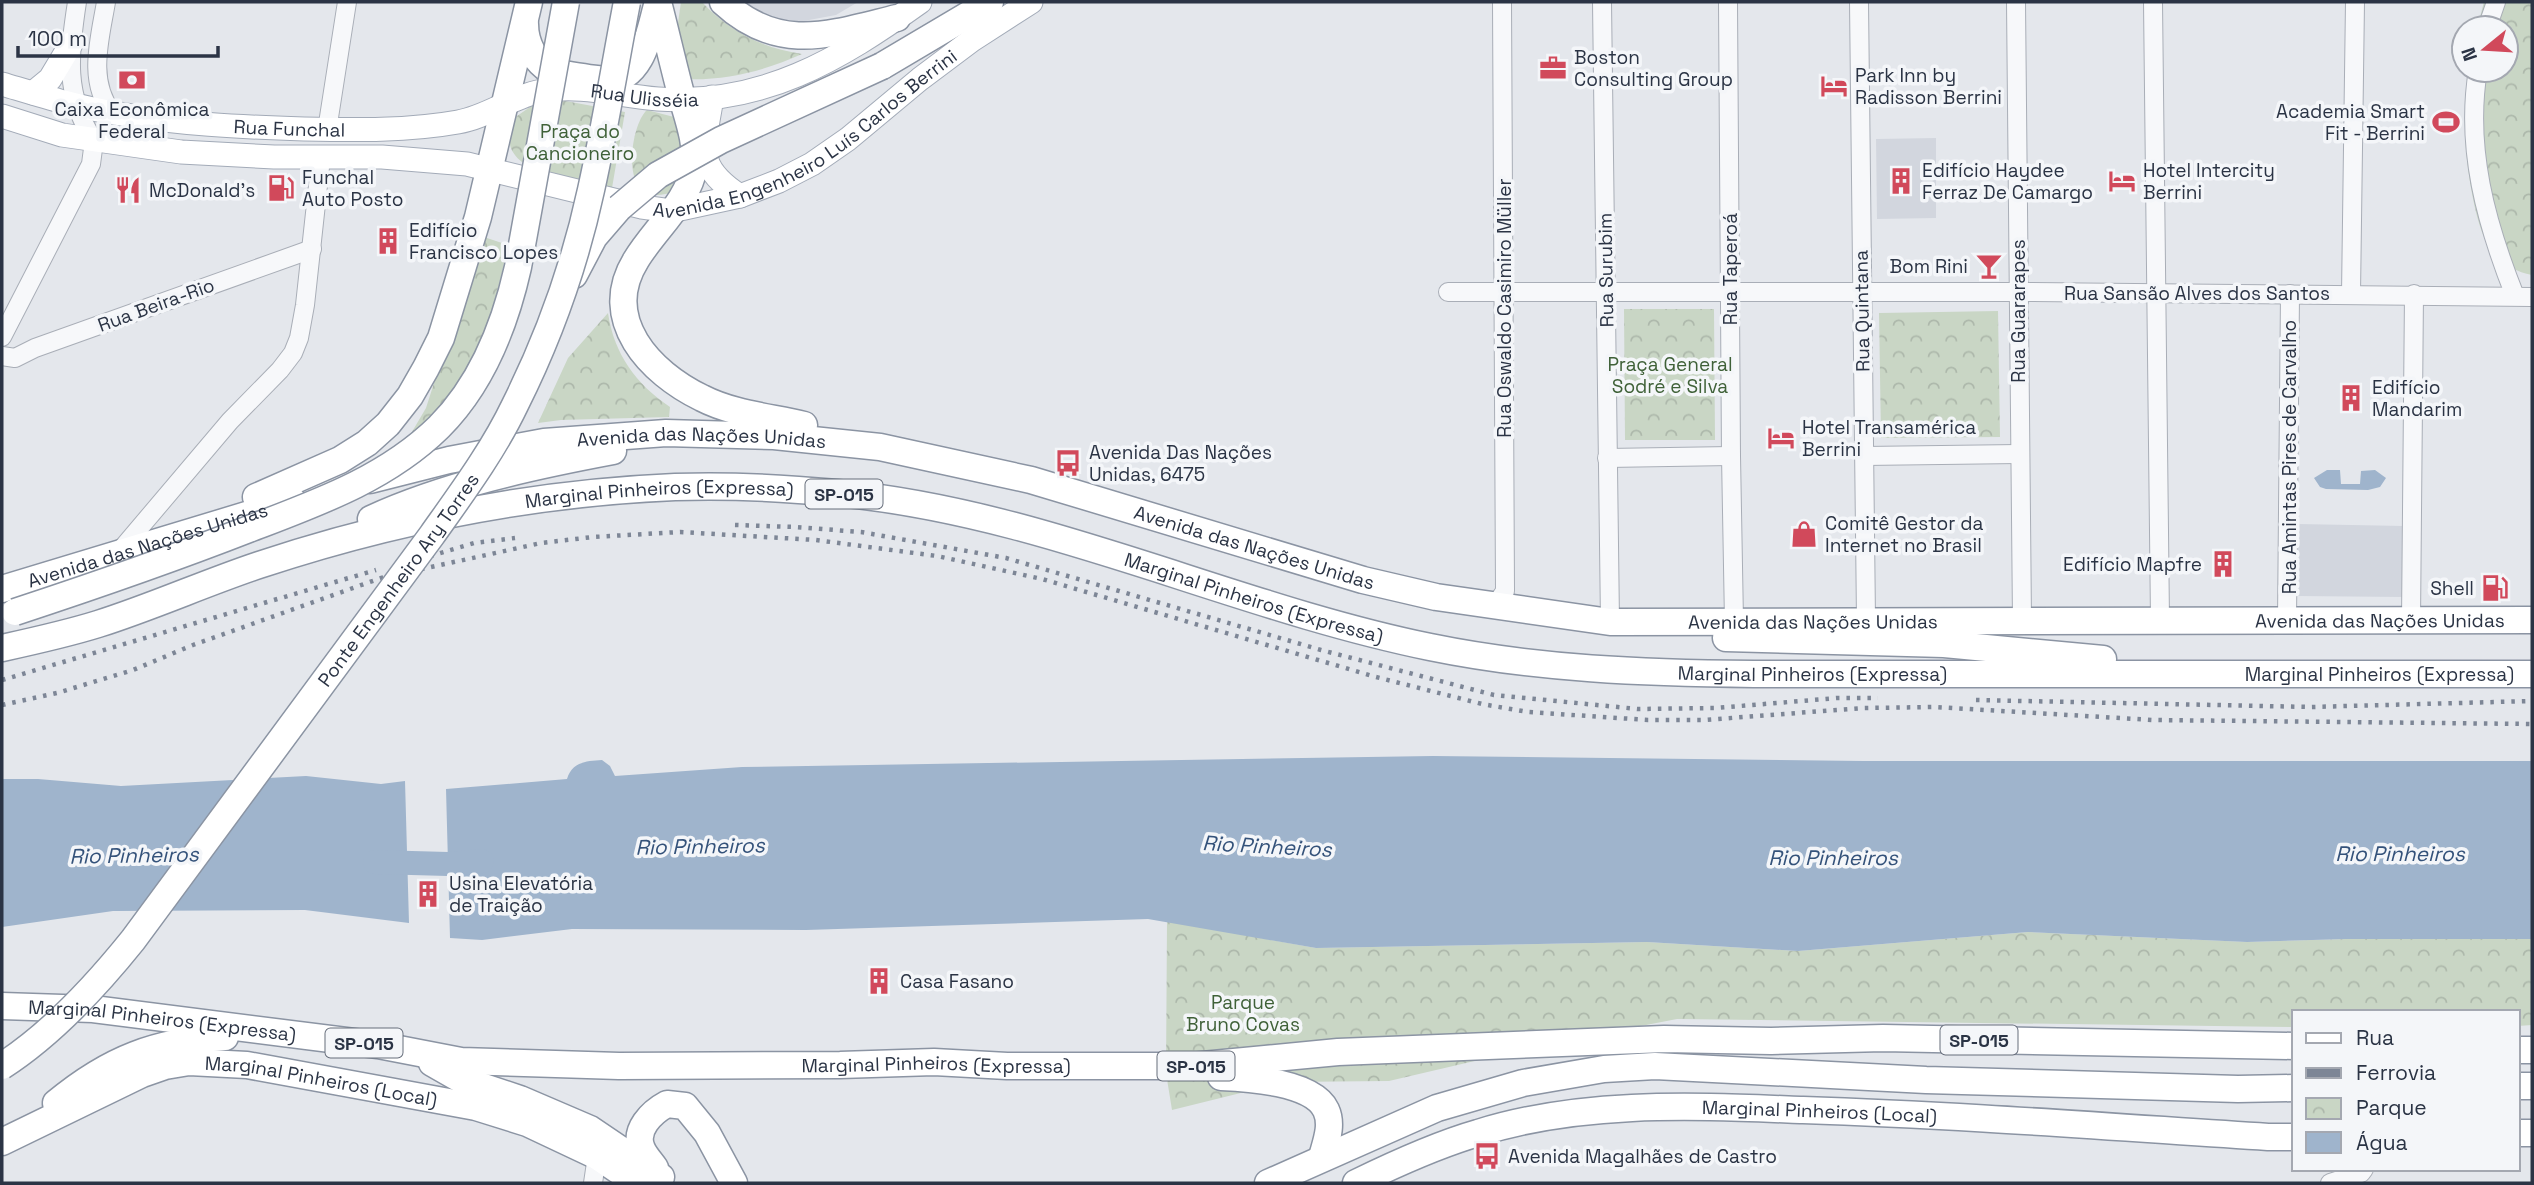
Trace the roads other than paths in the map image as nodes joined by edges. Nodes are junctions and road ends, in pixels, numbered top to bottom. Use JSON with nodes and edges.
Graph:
{"nodes":[{"id":1,"x":77,"y":2,"type":"edge"},
{"id":2,"x":106,"y":2,"type":"edge"},
{"id":3,"x":347,"y":2,"type":"edge"},
{"id":4,"x":566,"y":2,"type":"edge"},
{"id":5,"x":627,"y":2,"type":"edge"},
{"id":6,"x":658,"y":2,"type":"edge"},
{"id":7,"x":723,"y":2,"type":"edge"},
{"id":8,"x":920,"y":2,"type":"edge"},
{"id":9,"x":990,"y":2,"type":"edge"},
{"id":10,"x":1031,"y":2,"type":"edge"},
{"id":11,"x":1502,"y":2,"type":"edge"},
{"id":12,"x":1602,"y":2,"type":"edge"},
{"id":13,"x":1728,"y":2,"type":"edge"},
{"id":14,"x":1859,"y":2,"type":"edge"},
{"id":15,"x":2016,"y":2,"type":"edge"},
{"id":16,"x":2153,"y":2,"type":"edge"},
{"id":17,"x":2354,"y":2,"type":"edge"},
{"id":18,"x":527,"y":10,"type":"edge"},
{"id":19,"x":897,"y":18,"type":"junction"},
{"id":20,"x":71,"y":44,"type":"junction"},
{"id":21,"x":2,"y":83,"type":"edge"},
{"id":22,"x":2477,"y":84,"type":"edge"},
{"id":23,"x":577,"y":88,"type":"joint"},
{"id":24,"x":33,"y":93,"type":"junction"},
{"id":25,"x":712,"y":97,"type":"junction"},
{"id":26,"x":682,"y":100,"type":"junction"},
{"id":27,"x":77,"y":105,"type":"junction"},
{"id":28,"x":506,"y":105,"type":"junction"},
{"id":29,"x":112,"y":113,"type":"junction"},
{"id":30,"x":2,"y":116,"type":"edge"},
{"id":31,"x":327,"y":130,"type":"junction"},
{"id":32,"x":94,"y":141,"type":"junction"},
{"id":33,"x":321,"y":158,"type":"junction"},
{"id":34,"x":490,"y":170,"type":"junction"},
{"id":35,"x":562,"y":187,"type":"joint"},
{"id":36,"x":740,"y":196,"type":"junction"},
{"id":37,"x":671,"y":211,"type":"junction"},
{"id":38,"x":312,"y":249,"type":"junction"},
{"id":39,"x":1448,"y":292,"type":"dead end"},
{"id":40,"x":1504,"y":292,"type":"junction"},
{"id":41,"x":1606,"y":292,"type":"junction"},
{"id":42,"x":1730,"y":292,"type":"junction"},
{"id":43,"x":1862,"y":293,"type":"junction"},
{"id":44,"x":2017,"y":293,"type":"junction"},
{"id":45,"x":2156,"y":293,"type":"junction"},
{"id":46,"x":2290,"y":294,"type":"junction"},
{"id":47,"x":2351,"y":294,"type":"junction"},
{"id":48,"x":2414,"y":294,"type":"junction"},
{"id":49,"x":2524,"y":296,"type":"edge"},
{"id":50,"x":559,"y":304,"type":"junction"},
{"id":51,"x":2,"y":337,"type":"edge"},
{"id":52,"x":2,"y":356,"type":"edge"},
{"id":53,"x":708,"y":434,"type":"junction"},
{"id":54,"x":880,"y":447,"type":"junction"},
{"id":55,"x":2019,"y":454,"type":"junction"},
{"id":56,"x":1731,"y":456,"type":"junction"},
{"id":57,"x":1864,"y":456,"type":"junction"},
{"id":58,"x":1607,"y":458,"type":"junction"},
{"id":59,"x":197,"y":530,"type":"junction"},
{"id":60,"x":331,"y":544,"type":"junction"},
{"id":61,"x":116,"y":556,"type":"junction"},
{"id":62,"x":2,"y":589,"type":"edge"},
{"id":63,"x":1489,"y":606,"type":"junction"},
{"id":64,"x":1521,"y":611,"type":"junction"},
{"id":65,"x":8,"y":614,"type":"edge"},
{"id":66,"x":1866,"y":620,"type":"junction"},
{"id":67,"x":2022,"y":620,"type":"junction"},
{"id":68,"x":2160,"y":620,"type":"junction"},
{"id":69,"x":2287,"y":620,"type":"junction"},
{"id":70,"x":2411,"y":620,"type":"junction"},
{"id":71,"x":2532,"y":620,"type":"edge"},
{"id":72,"x":1734,"y":621,"type":"junction"},
{"id":73,"x":1610,"y":622,"type":"junction"},
{"id":74,"x":2,"y":648,"type":"edge"},
{"id":75,"x":2532,"y":660,"type":"edge"},
{"id":76,"x":2212,"y":674,"type":"junction"},
{"id":77,"x":2443,"y":674,"type":"junction"},
{"id":78,"x":2532,"y":674,"type":"edge"},
{"id":79,"x":2,"y":1006,"type":"edge"},
{"id":80,"x":281,"y":1034,"type":"junction"},
{"id":81,"x":2292,"y":1046,"type":"edge"},
{"id":82,"x":417,"y":1053,"type":"junction"},
{"id":83,"x":2,"y":1066,"type":"edge"},
{"id":84,"x":1142,"y":1067,"type":"junction"},
{"id":85,"x":2292,"y":1088,"type":"edge"},
{"id":86,"x":2292,"y":1137,"type":"edge"},
{"id":87,"x":8,"y":1139,"type":"edge"},
{"id":88,"x":597,"y":1156,"type":"junction"},
{"id":89,"x":1322,"y":1157,"type":"junction"},
{"id":90,"x":2362,"y":1171,"type":"edge"},
{"id":91,"x":655,"y":1181,"type":"edge"},
{"id":92,"x":593,"y":1183,"type":"edge"},
{"id":93,"x":734,"y":1183,"type":"edge"},
{"id":94,"x":1268,"y":1183,"type":"edge"},
{"id":95,"x":1356,"y":1183,"type":"edge"},
{"id":96,"x":2330,"y":1183,"type":"edge"}],
"edges":[{"from":1,"to":20,"type":"street"},
{"from":2,"to":29,"type":"street"},
{"from":3,"to":31,"type":"street"},
{"from":4,"to":65,"type":"highway","bridge":true},
{"from":5,"to":50,"type":"highway","name":"Ponte Engenheiro Ary Torres","bridge":true},
{"from":6,"to":18,"type":"highway"},
{"from":6,"to":26,"type":"highway"},
{"from":7,"to":19,"type":"highway"},
{"from":8,"to":19,"type":"main road"},
{"from":9,"to":50,"type":"highway","bridge":true},
{"from":10,"to":36,"type":"main road","name":"Avenida Engenheiro Luís Carlos Berrini"},
{"from":11,"to":40,"type":"street","name":"Rua Oswaldo Casimiro Müller"},
{"from":12,"to":41,"type":"street","name":"Rua Surubim"},
{"from":13,"to":42,"type":"street","name":"Rua Taperoá"},
{"from":14,"to":43,"type":"street","name":"Rua Quintana"},
{"from":15,"to":44,"type":"street","name":"Rua Guararapes"},
{"from":16,"to":45,"type":"street"},
{"from":17,"to":47,"type":"street"},
{"from":18,"to":28,"type":"highway"},
{"from":19,"to":25,"type":"main road"},
{"from":20,"to":24,"type":"main road"},
{"from":20,"to":27,"type":"street"},
{"from":21,"to":24,"type":"main road","name":"Rua Funchal"},
{"from":22,"to":49,"type":"street"},
{"from":23,"to":26,"type":"main road","name":"Rua Ulisséia"},
{"from":23,"to":28,"type":"main road","name":"Rua Funchal"},
{"from":24,"to":27,"type":"main road","name":"Rua Funchal"},
{"from":25,"to":26,"type":"main road","name":"Rua Ulisséia"},
{"from":25,"to":36,"type":"main road"},
{"from":26,"to":37,"type":"highway"},
{"from":27,"to":29,"type":"main road","name":"Rua Funchal"},
{"from":27,"to":32,"type":"street"},
{"from":28,"to":31,"type":"main road","name":"Rua Funchal"},
{"from":28,"to":34,"type":"highway"},
{"from":29,"to":31,"type":"main road","name":"Rua Funchal"},
{"from":30,"to":32,"type":"main road","name":"Rua Funchal"},
{"from":32,"to":33,"type":"main road","name":"Rua Funchal"},
{"from":32,"to":51,"type":"street"},
{"from":33,"to":34,"type":"main road","name":"Rua Funchal"},
{"from":33,"to":38,"type":"street"},
{"from":34,"to":35,"type":"main road","name":"Rua Funchal"},
{"from":34,"to":59,"type":"highway"},
{"from":35,"to":37,"type":"main road","name":"Avenida Engenheiro Luís Carlos Berrini"},
{"from":36,"to":37,"type":"main road","name":"Avenida Engenheiro Luís Carlos Berrini"},
{"from":37,"to":54,"type":"highway"},
{"from":38,"to":52,"type":"street","name":"Rua Beira-Rio"},
{"from":38,"to":61,"type":"street"},
{"from":39,"to":40,"type":"street","name":"Rua Sansão Alves dos Santos"},
{"from":40,"to":41,"type":"street","name":"Rua Sansão Alves dos Santos"},
{"from":40,"to":63,"type":"street","name":"Rua Oswaldo Casimiro Müller"},
{"from":41,"to":42,"type":"street","name":"Rua Sansão Alves dos Santos"},
{"from":41,"to":58,"type":"street","name":"Rua Surubim"},
{"from":42,"to":43,"type":"street","name":"Rua Sansão Alves dos Santos"},
{"from":42,"to":56,"type":"street","name":"Rua Taperoá"},
{"from":43,"to":44,"type":"street","name":"Rua Sansão Alves dos Santos"},
{"from":43,"to":57,"type":"street","name":"Rua Quintana"},
{"from":44,"to":45,"type":"street","name":"Rua Sansão Alves dos Santos"},
{"from":44,"to":55,"type":"street","name":"Rua Guararapes"},
{"from":45,"to":46,"type":"street","name":"Rua Sansão Alves dos Santos"},
{"from":45,"to":68,"type":"street"},
{"from":46,"to":47,"type":"street","name":"Rua Sansão Alves dos Santos"},
{"from":46,"to":69,"type":"street","name":"Rua Amintas Pires de Carvalho"},
{"from":47,"to":48,"type":"street","name":"Rua Sansão Alves dos Santos"},
{"from":48,"to":49,"type":"street","name":"Rua Sansão Alves dos Santos"},
{"from":48,"to":70,"type":"street"},
{"from":50,"to":83,"type":"highway","name":"Ponte Engenheiro Ary Torres","bridge":true},
{"from":53,"to":54,"type":"highway","name":"Avenida das Nações Unidas"},
{"from":53,"to":59,"type":"highway","name":"Avenida das Nações Unidas"},
{"from":53,"to":60,"type":"highway"},
{"from":54,"to":63,"type":"highway","name":"Avenida das Nações Unidas"},
{"from":55,"to":57,"type":"street"},
{"from":55,"to":67,"type":"street","name":"Rua Guararapes"},
{"from":56,"to":58,"type":"street"},
{"from":56,"to":72,"type":"street","name":"Rua Taperoá"},
{"from":57,"to":66,"type":"street","name":"Rua Quintana"},
{"from":58,"to":73,"type":"street","name":"Rua Surubim"},
{"from":59,"to":61,"type":"highway","name":"Avenida das Nações Unidas"},
{"from":60,"to":74,"type":"highway","name":"Marginal Pinheiros (Expressa)","number":"SP-015"},
{"from":60,"to":76,"type":"highway","name":"Marginal Pinheiros (Expressa)","number":"SP-015"},
{"from":61,"to":62,"type":"highway","name":"Avenida das Nações Unidas"},
{"from":63,"to":64,"type":"highway","name":"Avenida das Nações Unidas"},
{"from":64,"to":73,"type":"highway","name":"Avenida das Nações Unidas"},
{"from":64,"to":76,"type":"highway"},
{"from":66,"to":67,"type":"highway","name":"Avenida das Nações Unidas"},
{"from":66,"to":72,"type":"highway","name":"Avenida das Nações Unidas"},
{"from":67,"to":68,"type":"highway","name":"Avenida das Nações Unidas"},
{"from":68,"to":69,"type":"highway","name":"Avenida das Nações Unidas"},
{"from":69,"to":70,"type":"highway","name":"Avenida das Nações Unidas"},
{"from":70,"to":71,"type":"highway","name":"Avenida das Nações Unidas"},
{"from":72,"to":73,"type":"highway","name":"Avenida das Nações Unidas"},
{"from":75,"to":77,"type":"highway"},
{"from":76,"to":77,"type":"highway","name":"Marginal Pinheiros (Expressa)","number":"SP-015"},
{"from":77,"to":78,"type":"highway","name":"Marginal Pinheiros (Expressa)","number":"SP-015"},
{"from":79,"to":80,"type":"highway","name":"Marginal Pinheiros (Expressa)","number":"SP-015"},
{"from":80,"to":82,"type":"highway","name":"Marginal Pinheiros (Expressa)","number":"SP-015"},
{"from":80,"to":87,"type":"highway"},
{"from":81,"to":84,"type":"highway","name":"Marginal Pinheiros (Expressa)","number":"SP-015"},
{"from":82,"to":84,"type":"highway","name":"Marginal Pinheiros (Expressa)","number":"SP-015"},
{"from":82,"to":91,"type":"highway"},
{"from":84,"to":89,"type":"highway"},
{"from":85,"to":89,"type":"highway"},
{"from":86,"to":95,"type":"highway","name":"Marginal Pinheiros (Local)"},
{"from":87,"to":88,"type":"highway","name":"Marginal Pinheiros (Local)"},
{"from":88,"to":91,"type":"highway","name":"Marginal Pinheiros (Local)"},
{"from":88,"to":92,"type":"street"},
{"from":89,"to":94,"type":"highway"},
{"from":90,"to":96,"type":"street"},
{"from":91,"to":93,"type":"highway"}]}
